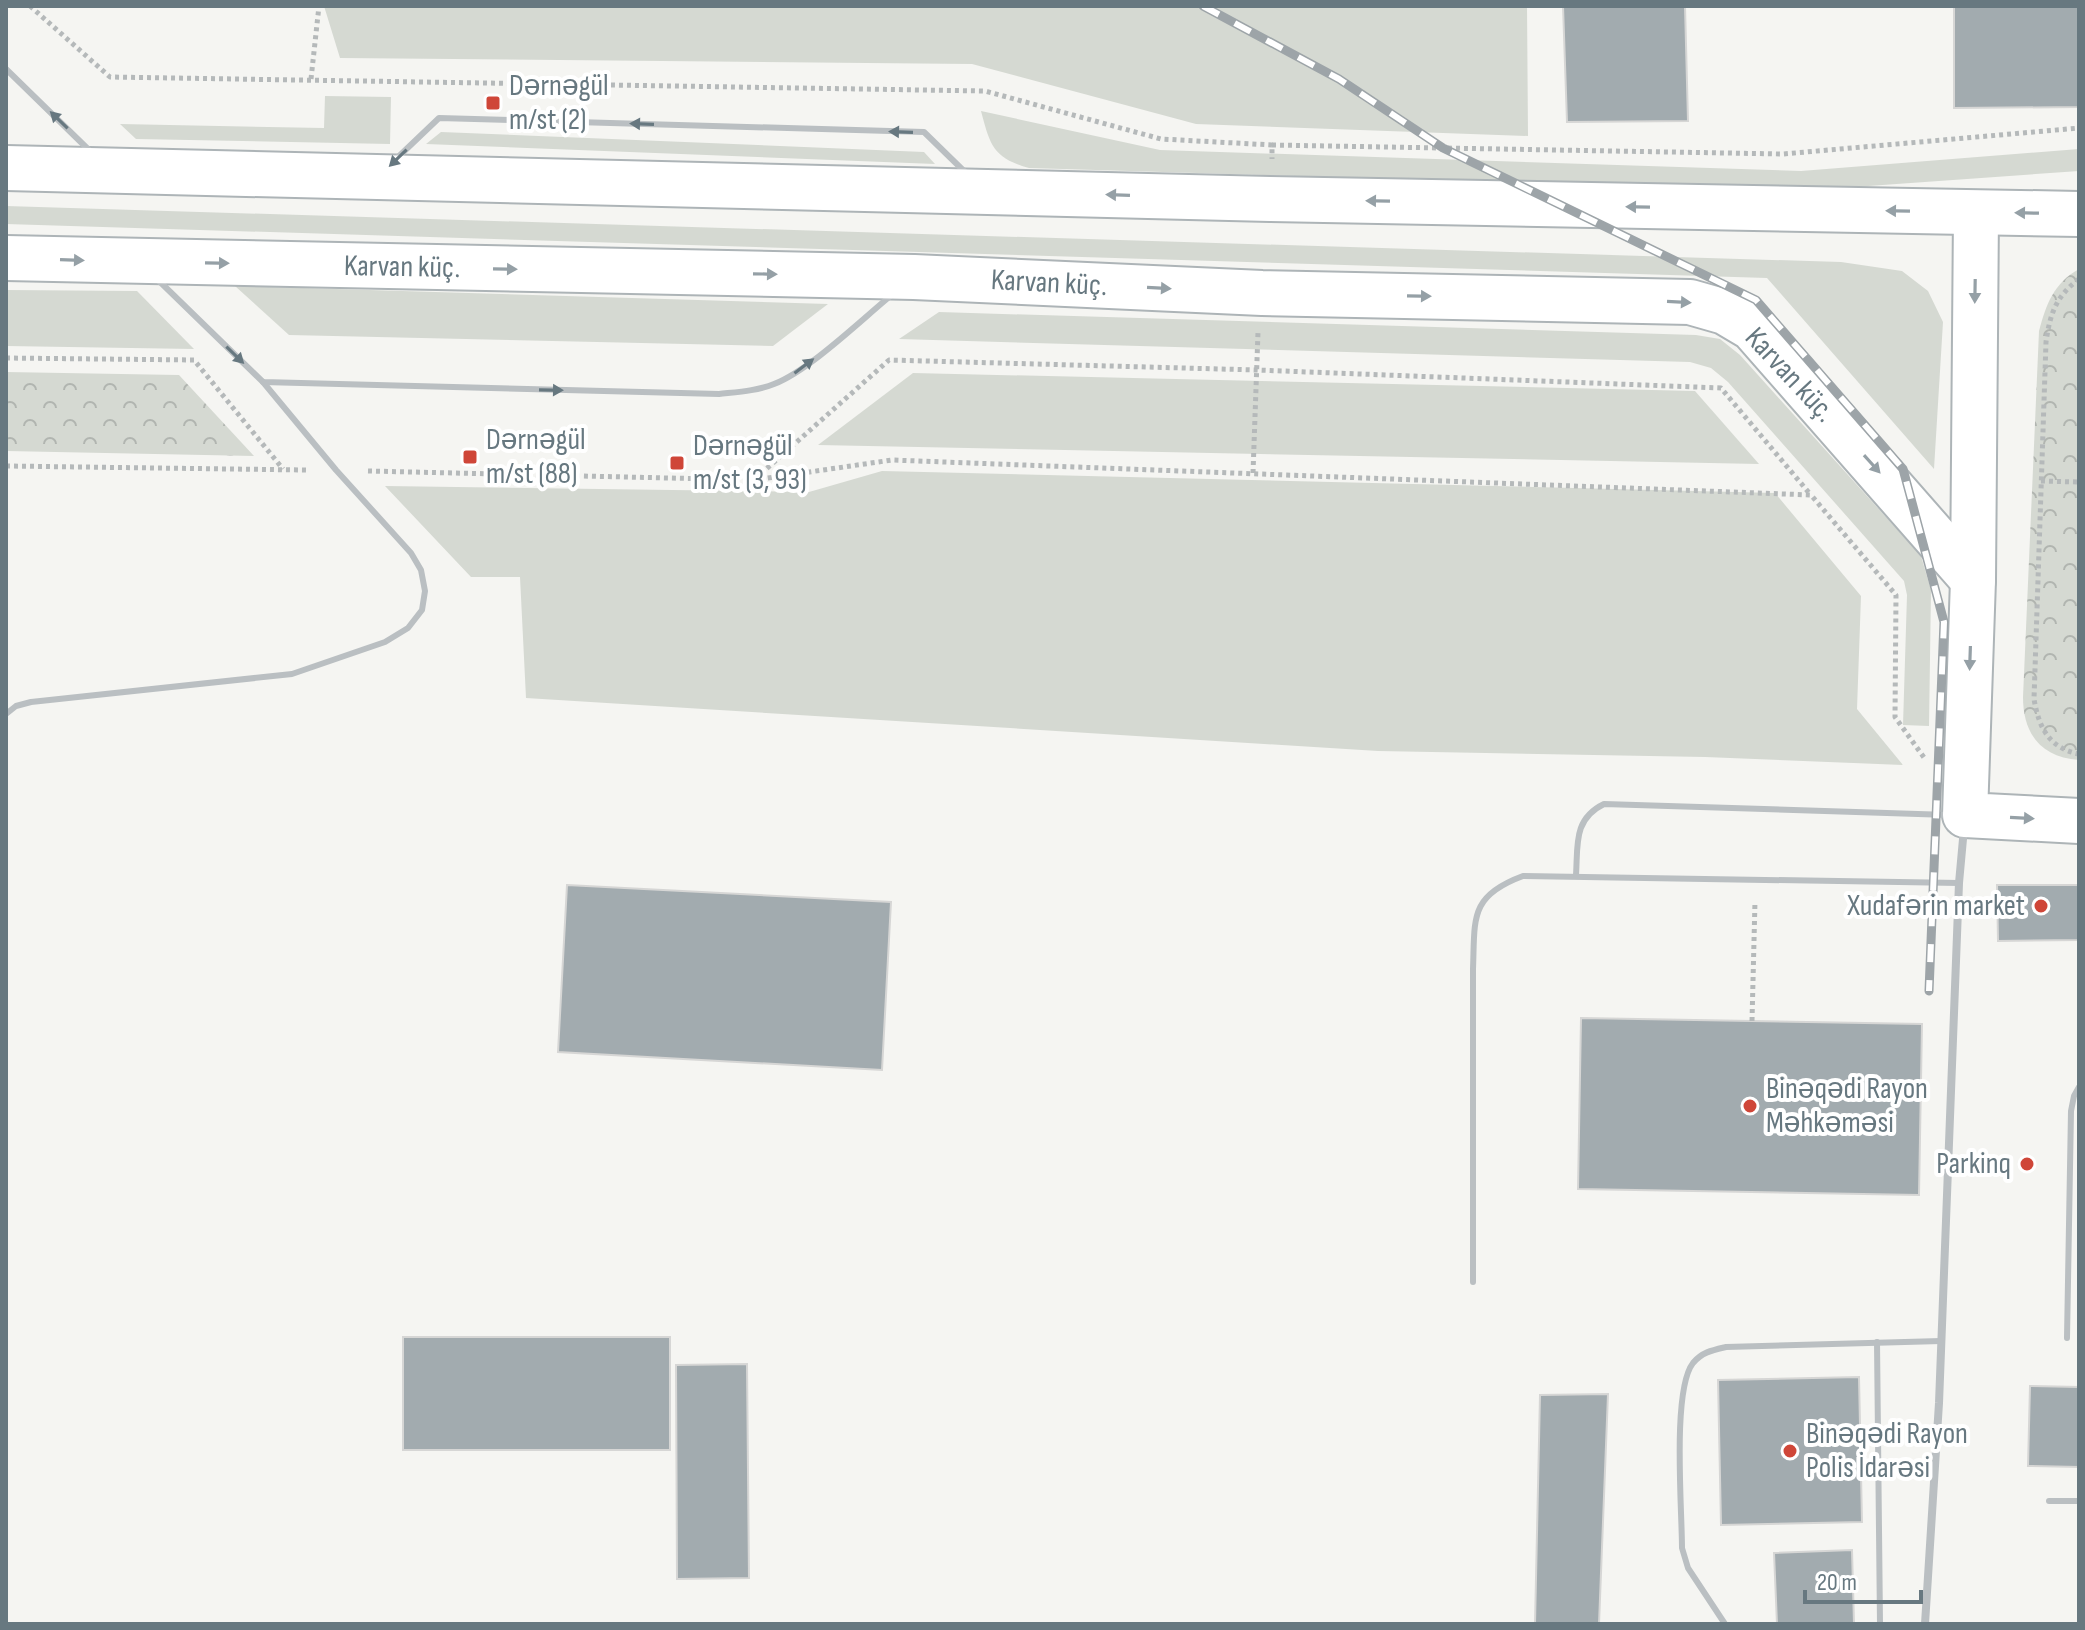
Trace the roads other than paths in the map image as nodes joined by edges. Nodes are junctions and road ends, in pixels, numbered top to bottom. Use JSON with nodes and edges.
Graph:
{"nodes":[{"id":1,"x":6,"y":69,"type":"edge"},
{"id":2,"x":6,"y":168,"type":"edge"},
{"id":3,"x":112,"y":172,"type":"junction"},
{"id":4,"x":378,"y":176,"type":"junction"},
{"id":5,"x":984,"y":191,"type":"junction"},
{"id":6,"x":1976,"y":213,"type":"junction"},
{"id":7,"x":2079,"y":214,"type":"edge"},
{"id":8,"x":6,"y":258,"type":"edge"},
{"id":9,"x":139,"y":262,"type":"junction"},
{"id":10,"x":914,"y":277,"type":"junction"},
{"id":11,"x":263,"y":382,"type":"junction"},
{"id":12,"x":1973,"y":580,"type":"junction"},
{"id":13,"x":6,"y":714,"type":"edge"},
{"id":14,"x":1965,"y":815,"type":"junction"},
{"id":15,"x":2079,"y":821,"type":"edge"},
{"id":16,"x":1576,"y":875,"type":"junction"},
{"id":17,"x":1959,"y":883,"type":"junction"},
{"id":18,"x":2079,"y":1087,"type":"edge"},
{"id":19,"x":1473,"y":1282,"type":"dead end"},
{"id":20,"x":2067,"y":1338,"type":"dead end"},
{"id":21,"x":1941,"y":1341,"type":"junction"},
{"id":22,"x":1877,"y":1342,"type":"junction"},
{"id":23,"x":2049,"y":1501,"type":"dead end"},
{"id":24,"x":2079,"y":1501,"type":"edge"},
{"id":25,"x":1725,"y":1624,"type":"edge"},
{"id":26,"x":1880,"y":1624,"type":"edge"},
{"id":27,"x":1925,"y":1624,"type":"edge"}],
"edges":[{"from":3,"to":1,"type":"lane","one_way":true},
{"from":2,"to":3,"type":"street"},
{"from":3,"to":4,"type":"street"},
{"from":4,"to":5,"type":"street"},
{"from":5,"to":4,"type":"lane","one_way":true},
{"from":6,"to":5,"type":"street","one_way":true},
{"from":7,"to":6,"type":"street","one_way":true},
{"from":6,"to":12,"type":"street","one_way":true},
{"from":8,"to":9,"type":"street","name":"Karvan küç.","one_way":true},
{"from":9,"to":10,"type":"street","name":"Karvan küç.","one_way":true},
{"from":9,"to":11,"type":"lane","one_way":true},
{"from":11,"to":10,"type":"lane","one_way":true},
{"from":10,"to":12,"type":"street","name":"Karvan küç.","one_way":true},
{"from":11,"to":13,"type":"lane"},
{"from":12,"to":14,"type":"street","one_way":true},
{"from":14,"to":15,"type":"street","one_way":true},
{"from":14,"to":16,"type":"lane"},
{"from":14,"to":17,"type":"street"},
{"from":16,"to":17,"type":"lane"},
{"from":16,"to":19,"type":"lane"},
{"from":17,"to":21,"type":"street"},
{"from":18,"to":20,"type":"lane"},
{"from":21,"to":22,"type":"lane"},
{"from":21,"to":27,"type":"street"},
{"from":22,"to":25,"type":"lane"},
{"from":22,"to":26,"type":"lane"},
{"from":23,"to":24,"type":"lane"}]}
